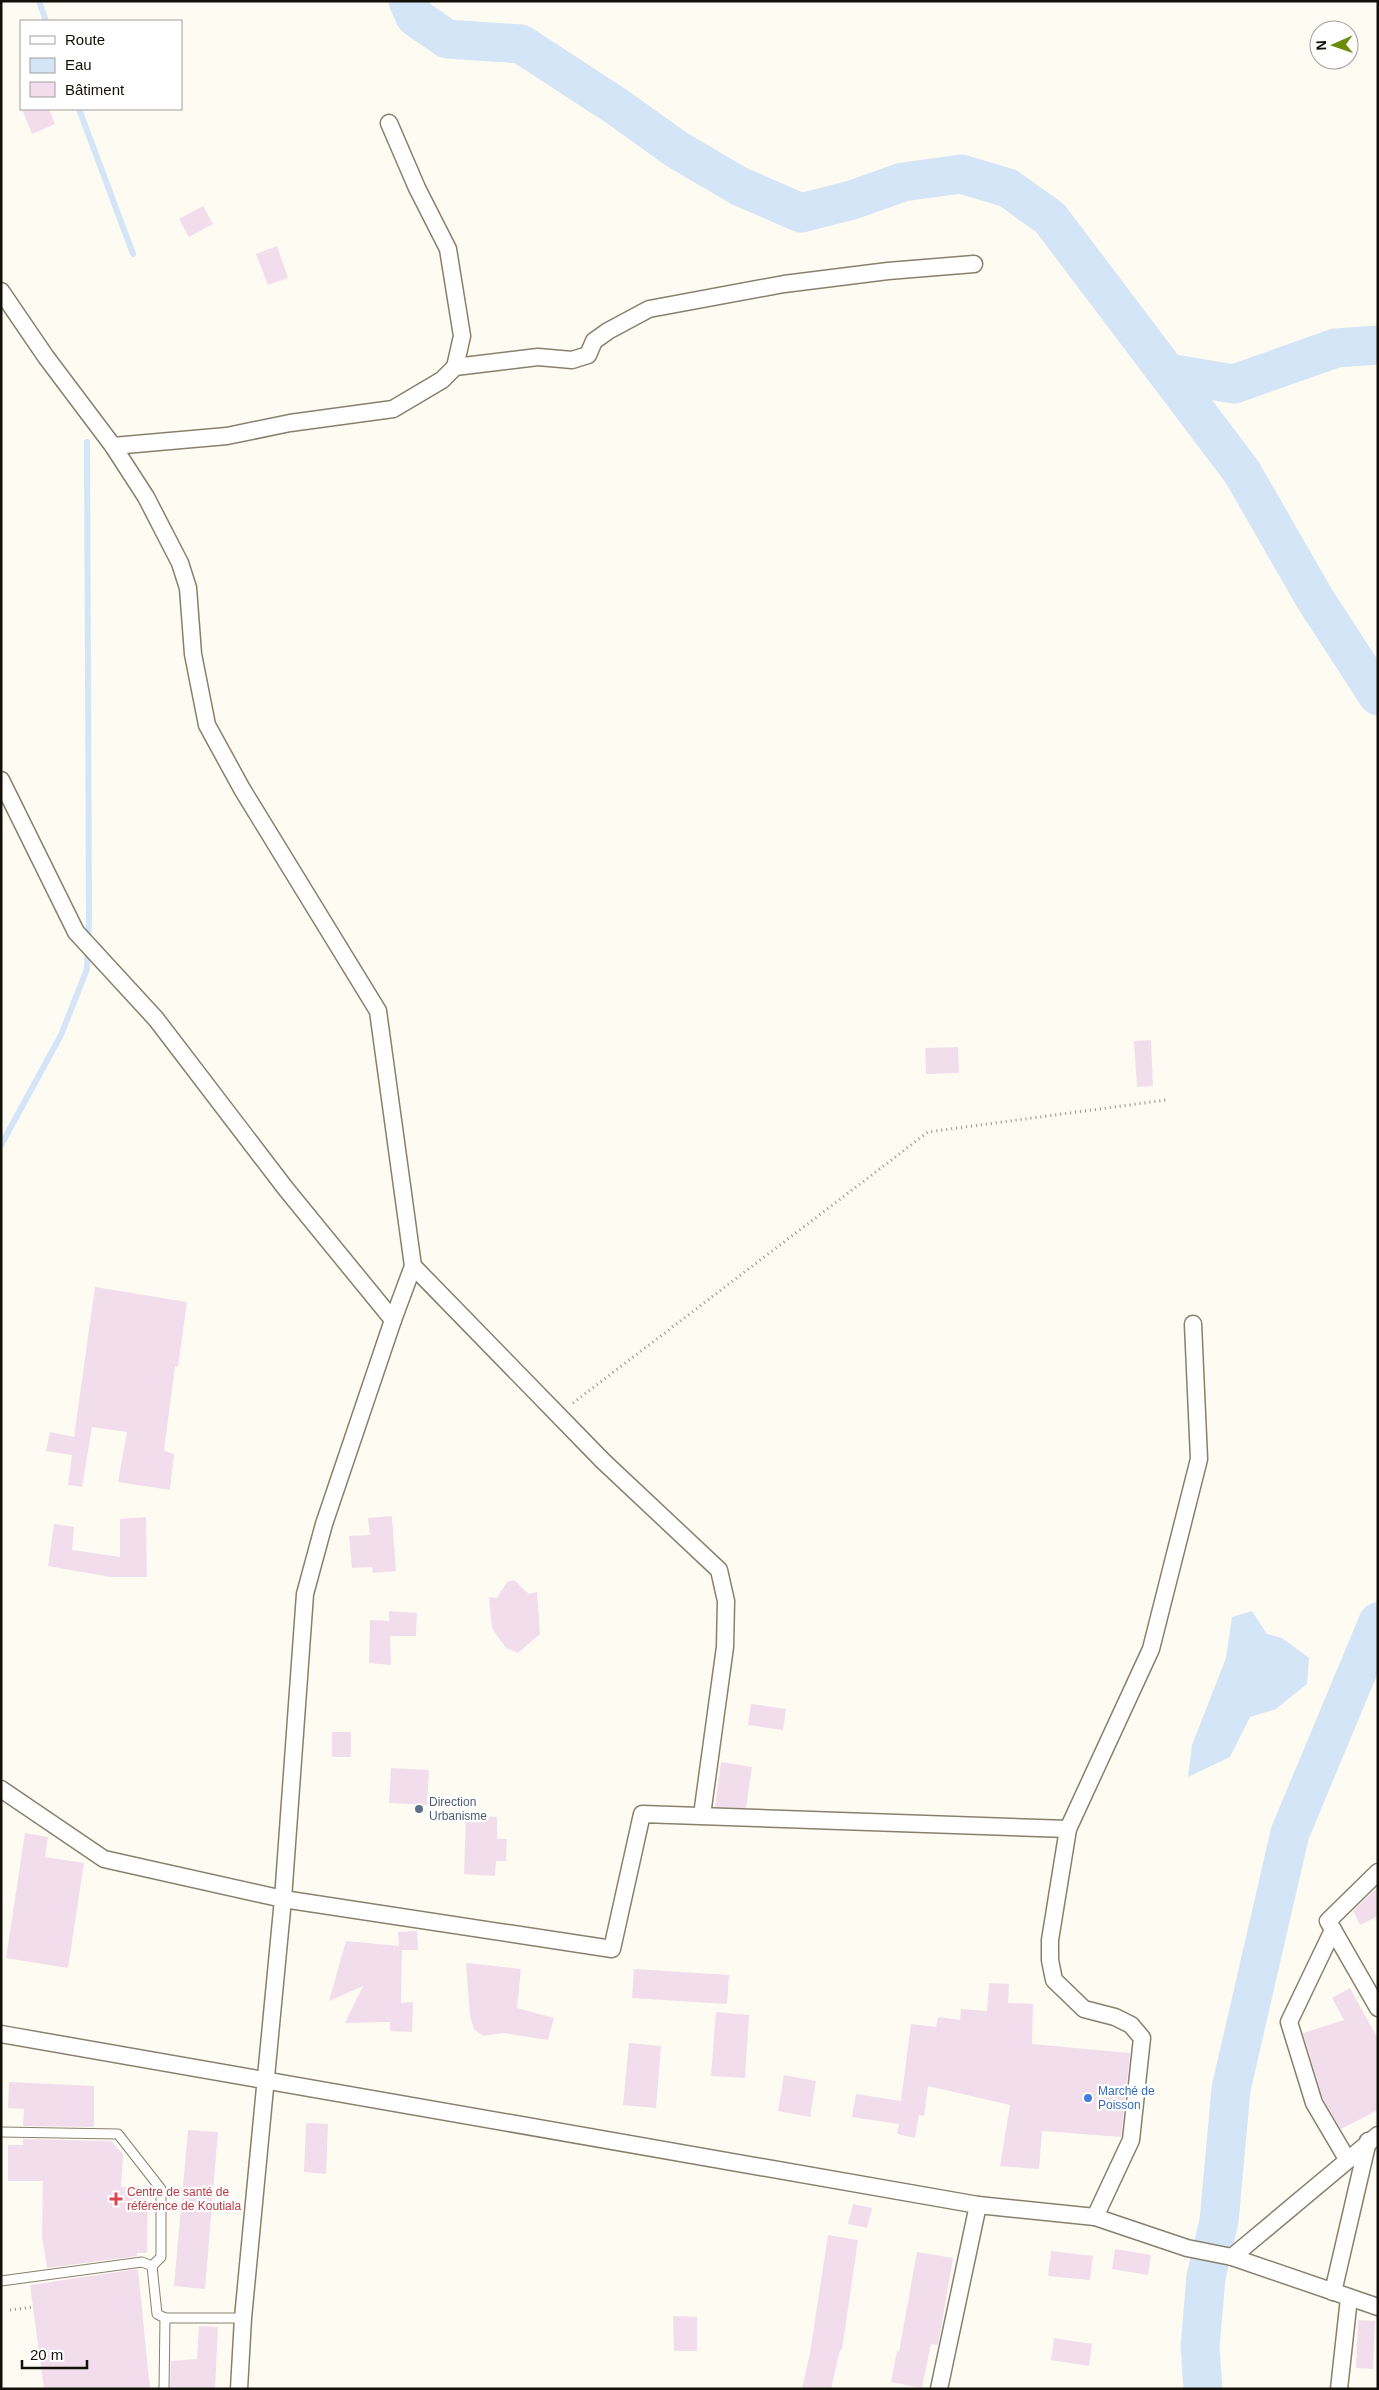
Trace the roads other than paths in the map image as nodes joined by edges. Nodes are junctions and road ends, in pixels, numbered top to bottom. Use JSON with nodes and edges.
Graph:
{"nodes":[{"id":1,"x":389,"y":123,"type":"dead end"},
{"id":2,"x":974,"y":264,"type":"dead end"},
{"id":3,"x":1,"y":291,"type":"edge"},
{"id":4,"x":455,"y":367,"type":"junction"},
{"id":5,"x":113,"y":446,"type":"junction"},
{"id":6,"x":1,"y":780,"type":"edge"},
{"id":7,"x":413,"y":1266,"type":"junction"},
{"id":8,"x":392,"y":1320,"type":"junction"},
{"id":9,"x":1193,"y":1324,"type":"dead end"},
{"id":10,"x":1,"y":1789,"type":"edge"},
{"id":11,"x":702,"y":1815,"type":"junction"},
{"id":12,"x":1068,"y":1829,"type":"junction"},
{"id":13,"x":1378,"y":1872,"type":"edge"},
{"id":14,"x":283,"y":1899,"type":"junction"},
{"id":15,"x":1333,"y":1930,"type":"junction"},
{"id":16,"x":1378,"y":2008,"type":"edge"},
{"id":17,"x":1,"y":2034,"type":"edge"},
{"id":18,"x":265,"y":2080,"type":"junction"},
{"id":19,"x":1,"y":2132,"type":"edge"},
{"id":20,"x":1373,"y":2138,"type":"edge"},
{"id":21,"x":1347,"y":2159,"type":"junction"},
{"id":22,"x":978,"y":2205,"type":"junction"},
{"id":23,"x":1094,"y":2217,"type":"junction"},
{"id":24,"x":1232,"y":2258,"type":"junction"},
{"id":25,"x":152,"y":2266,"type":"junction"},
{"id":26,"x":1,"y":2282,"type":"edge"},
{"id":27,"x":1333,"y":2292,"type":"junction"},
{"id":28,"x":1349,"y":2298,"type":"junction"},
{"id":29,"x":1378,"y":2307,"type":"edge"},
{"id":30,"x":165,"y":2318,"type":"junction"},
{"id":31,"x":243,"y":2318,"type":"junction"},
{"id":32,"x":164,"y":2389,"type":"edge"},
{"id":33,"x":239,"y":2389,"type":"edge"},
{"id":34,"x":939,"y":2389,"type":"edge"},
{"id":35,"x":1339,"y":2389,"type":"edge"}],
"edges":[{"from":1,"to":4,"type":"street"},
{"from":2,"to":4,"type":"street"},
{"from":3,"to":5,"type":"street"},
{"from":4,"to":5,"type":"street"},
{"from":5,"to":7,"type":"street"},
{"from":6,"to":8,"type":"street"},
{"from":7,"to":8,"type":"street"},
{"from":7,"to":11,"type":"street"},
{"from":8,"to":14,"type":"street"},
{"from":9,"to":12,"type":"street"},
{"from":10,"to":14,"type":"street"},
{"from":11,"to":12,"type":"street"},
{"from":11,"to":14,"type":"street"},
{"from":12,"to":23,"type":"street"},
{"from":13,"to":15,"type":"street"},
{"from":14,"to":18,"type":"street"},
{"from":15,"to":16,"type":"street"},
{"from":15,"to":21,"type":"street"},
{"from":17,"to":18,"type":"street"},
{"from":18,"to":22,"type":"street"},
{"from":18,"to":31,"type":"street"},
{"from":19,"to":25,"type":"lane"},
{"from":20,"to":21,"type":"street"},
{"from":20,"to":27,"type":"street"},
{"from":21,"to":24,"type":"street"},
{"from":22,"to":23,"type":"street"},
{"from":22,"to":34,"type":"street"},
{"from":23,"to":24,"type":"street"},
{"from":24,"to":27,"type":"street"},
{"from":25,"to":26,"type":"lane"},
{"from":25,"to":30,"type":"lane"},
{"from":27,"to":28,"type":"street"},
{"from":28,"to":29,"type":"street"},
{"from":28,"to":35,"type":"street"},
{"from":30,"to":31,"type":"lane"},
{"from":30,"to":32,"type":"lane"},
{"from":31,"to":33,"type":"street"}]}
